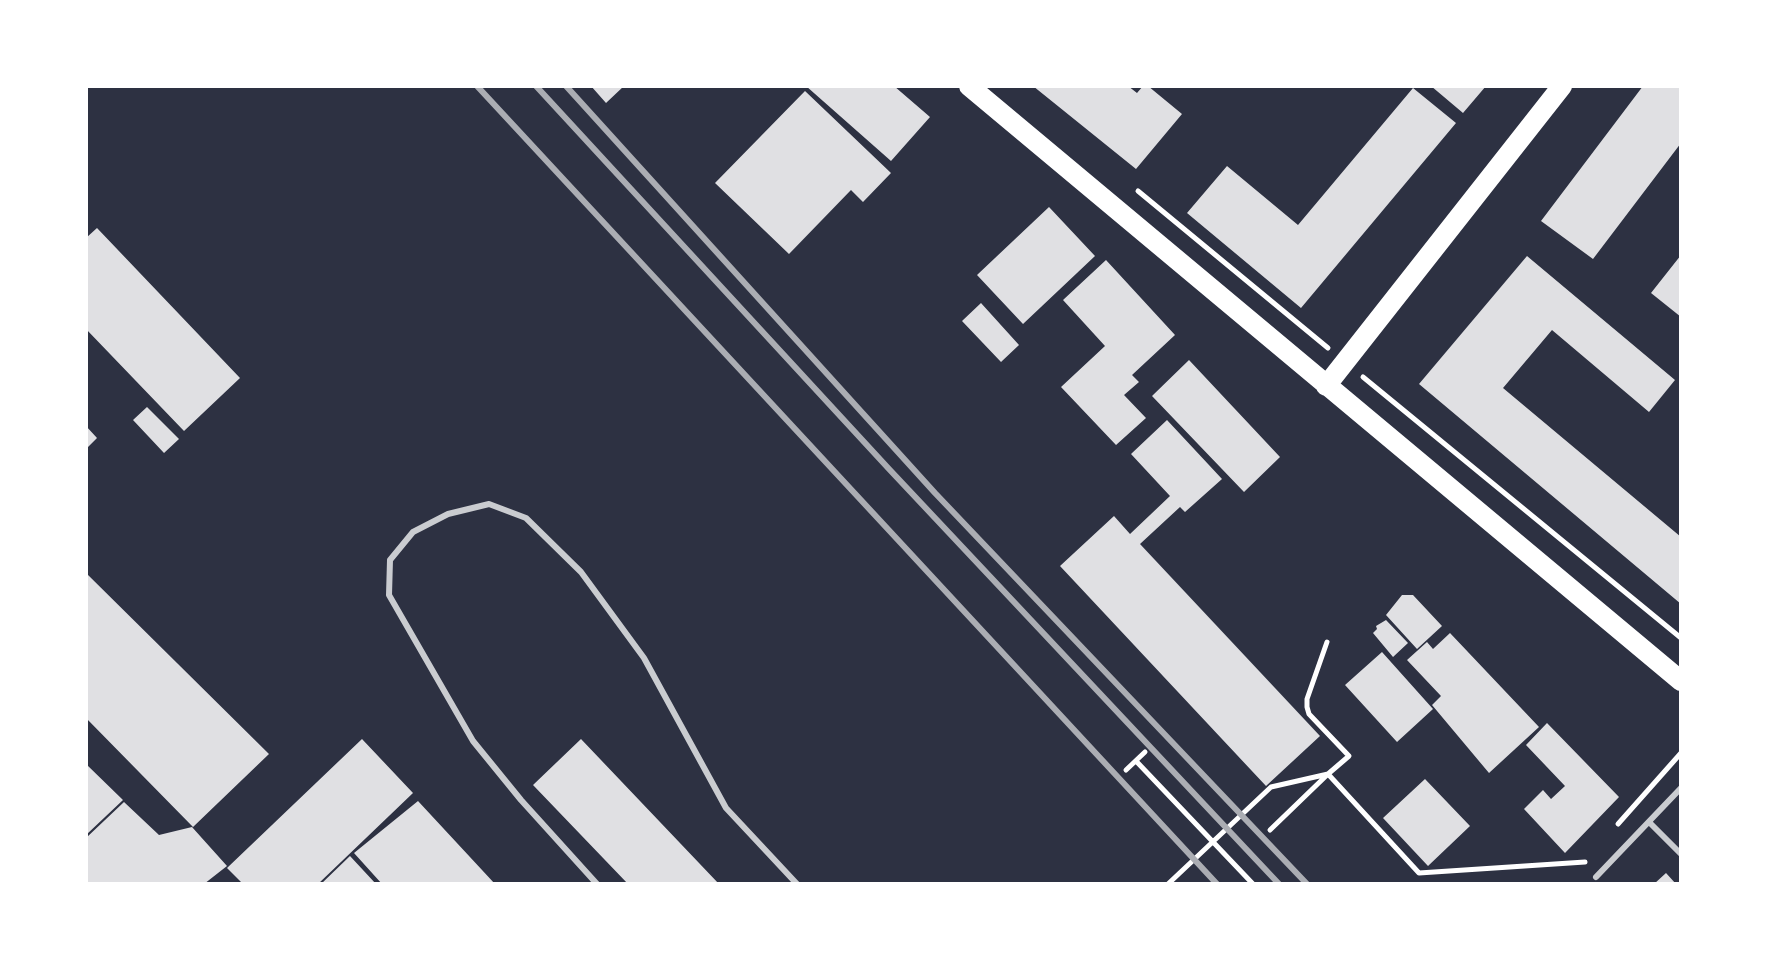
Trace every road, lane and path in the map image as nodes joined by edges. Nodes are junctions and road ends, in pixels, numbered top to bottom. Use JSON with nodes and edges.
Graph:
{"nodes":[{"id":1,"x":969,"y":86,"type":"edge"},
{"id":2,"x":1562,"y":86,"type":"edge"},
{"id":3,"x":1326,"y":386,"type":"junction"},
{"id":4,"x":1327,"y":642,"type":"dead end"},
{"id":5,"x":1681,"y":681,"type":"edge"},
{"id":6,"x":1145,"y":752,"type":"dead end"},
{"id":7,"x":1681,"y":753,"type":"edge"},
{"id":8,"x":1136,"y":761,"type":"junction"},
{"id":9,"x":1126,"y":770,"type":"dead end"},
{"id":10,"x":1328,"y":774,"type":"junction"},
{"id":11,"x":1681,"y":788,"type":"edge"},
{"id":12,"x":1650,"y":823,"type":"junction"},
{"id":13,"x":1614,"y":829,"type":"dead end"},
{"id":14,"x":1270,"y":830,"type":"dead end"},
{"id":15,"x":1213,"y":842,"type":"junction"},
{"id":16,"x":1595,"y":851,"type":"dead end"},
{"id":17,"x":1681,"y":854,"type":"edge"},
{"id":18,"x":1596,"y":877,"type":"dead end"},
{"id":19,"x":597,"y":884,"type":"edge"},
{"id":20,"x":797,"y":884,"type":"edge"},
{"id":21,"x":1168,"y":884,"type":"edge"},
{"id":22,"x":1253,"y":884,"type":"edge"}],
"edges":[{"from":1,"to":3,"type":"main road"},
{"from":2,"to":3,"type":"main road"},
{"from":3,"to":5,"type":"main road"},
{"from":4,"to":10,"type":"path"},
{"from":6,"to":8,"type":"path"},
{"from":7,"to":13,"type":"path"},
{"from":8,"to":9,"type":"path"},
{"from":8,"to":15,"type":"path"},
{"from":10,"to":14,"type":"path"},
{"from":10,"to":15,"type":"path"},
{"from":10,"to":16,"type":"path"},
{"from":11,"to":12,"type":"lane"},
{"from":12,"to":17,"type":"lane"},
{"from":12,"to":18,"type":"lane"},
{"from":15,"to":21,"type":"path"},
{"from":15,"to":22,"type":"path"},
{"from":19,"to":20,"type":"lane"}]}
